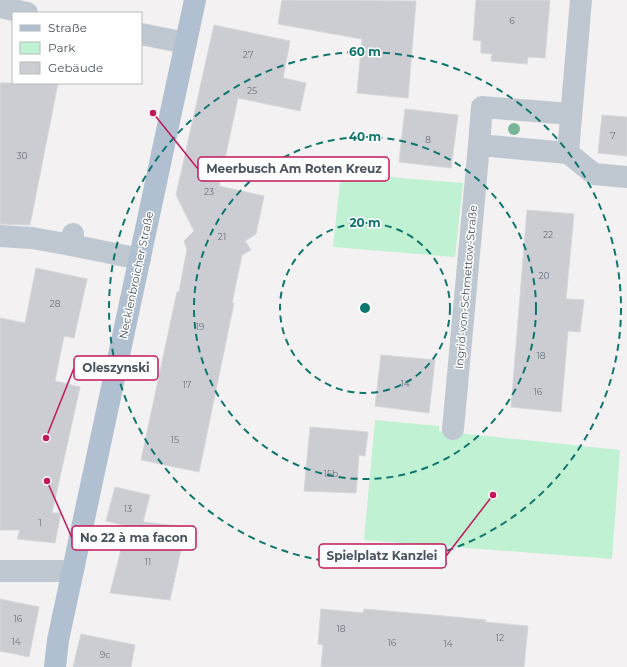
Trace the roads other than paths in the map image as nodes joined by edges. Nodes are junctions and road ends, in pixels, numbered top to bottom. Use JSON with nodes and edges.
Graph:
{"nodes":[{"id":1,"x":195,"y":0,"type":"edge"},
{"id":2,"x":581,"y":0,"type":"edge"},
{"id":3,"x":0,"y":7,"type":"edge"},
{"id":4,"x":22,"y":12,"type":"edge"},
{"id":5,"x":142,"y":34,"type":"edge"},
{"id":6,"x":186,"y":43,"type":"junction"},
{"id":7,"x":571,"y":114,"type":"junction"},
{"id":8,"x":479,"y":145,"type":"junction"},
{"id":9,"x":568,"y":153,"type":"junction"},
{"id":10,"x":627,"y":177,"type":"edge"},
{"id":11,"x":0,"y":236,"type":"edge"},
{"id":12,"x":140,"y":259,"type":"junction"},
{"id":13,"x":453,"y":429,"type":"dead end"},
{"id":14,"x":0,"y":571,"type":"edge"},
{"id":15,"x":74,"y":571,"type":"junction"},
{"id":16,"x":55,"y":667,"type":"edge"}],
"edges":[{"from":1,"to":6,"type":"main road","name":"Necklenbroicher Straße"},
{"from":2,"to":7,"type":"street"},
{"from":3,"to":4,"type":"street"},
{"from":5,"to":6,"type":"street"},
{"from":6,"to":12,"type":"main road","name":"Necklenbroicher Straße"},
{"from":7,"to":8,"type":"street","name":"Ingrid-von-Schmettow-Straße"},
{"from":7,"to":9,"type":"street"},
{"from":8,"to":9,"type":"street"},
{"from":8,"to":13,"type":"street","name":"Ingrid-von-Schmettow-Straße"},
{"from":9,"to":10,"type":"street"},
{"from":11,"to":12,"type":"street"},
{"from":12,"to":15,"type":"main road","name":"Necklenbroicher Straße"},
{"from":14,"to":15,"type":"street"},
{"from":15,"to":16,"type":"main road","name":"Necklenbroicher Straße"}]}
